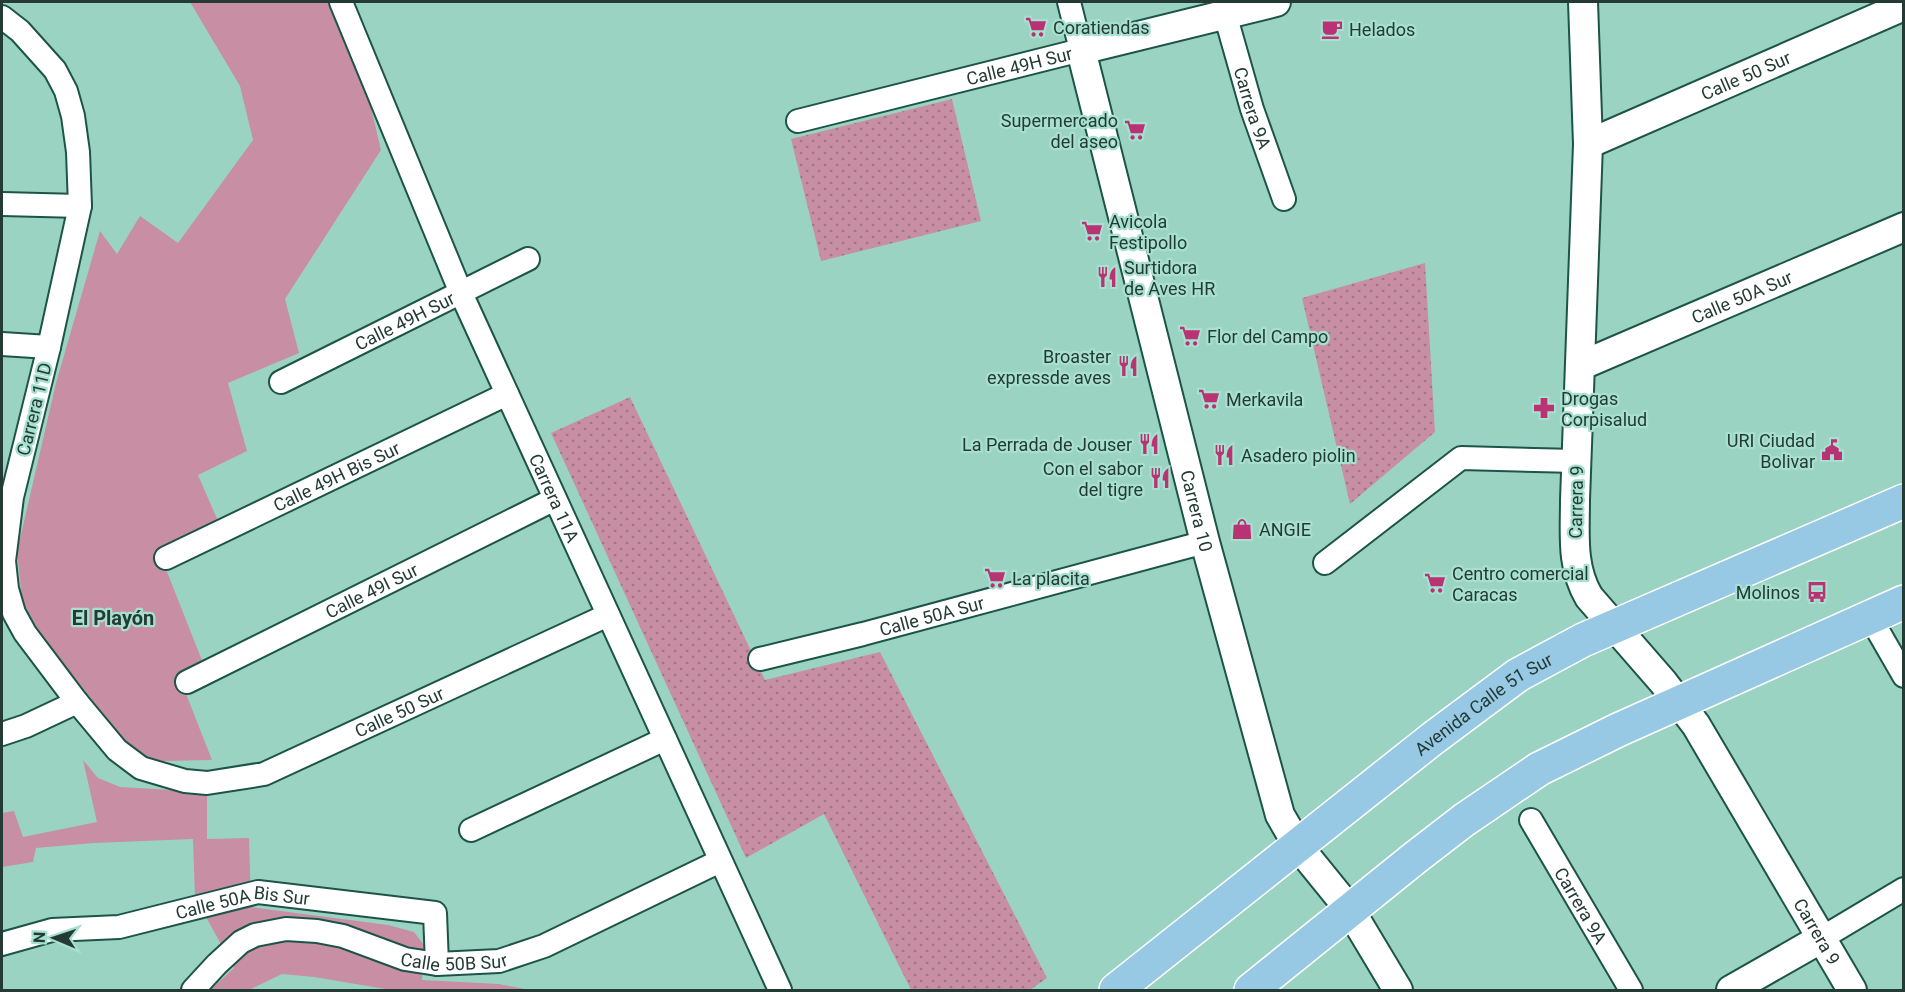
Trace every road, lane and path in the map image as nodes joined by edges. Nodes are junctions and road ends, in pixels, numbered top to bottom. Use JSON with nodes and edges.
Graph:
{"nodes":[{"id":1,"x":341,"y":2,"type":"edge"},
{"id":2,"x":1069,"y":2,"type":"edge"},
{"id":3,"x":1276,"y":2,"type":"edge"},
{"id":4,"x":1583,"y":2,"type":"edge"},
{"id":5,"x":1904,"y":6,"type":"edge"},
{"id":6,"x":1225,"y":14,"type":"junction"},
{"id":7,"x":2,"y":17,"type":"edge"},
{"id":8,"x":1081,"y":50,"type":"junction"},
{"id":9,"x":798,"y":121,"type":"dead end"},
{"id":10,"x":1588,"y":144,"type":"junction"},
{"id":11,"x":1284,"y":199,"type":"dead end"},
{"id":12,"x":2,"y":204,"type":"edge"},
{"id":13,"x":80,"y":206,"type":"junction"},
{"id":14,"x":1904,"y":226,"type":"edge"},
{"id":15,"x":528,"y":259,"type":"dead end"},
{"id":16,"x":460,"y":293,"type":"junction"},
{"id":17,"x":2,"y":344,"type":"edge"},
{"id":18,"x":49,"y":347,"type":"junction"},
{"id":19,"x":1580,"y":366,"type":"junction"},
{"id":20,"x":281,"y":382,"type":"dead end"},
{"id":21,"x":507,"y":394,"type":"junction"},
{"id":22,"x":1576,"y":461,"type":"junction"},
{"id":23,"x":555,"y":499,"type":"junction"},
{"id":24,"x":7,"y":500,"type":"edge"},
{"id":25,"x":1904,"y":501,"type":"edge"},
{"id":26,"x":1205,"y":542,"type":"junction"},
{"id":27,"x":166,"y":558,"type":"dead end"},
{"id":28,"x":1325,"y":563,"type":"dead end"},
{"id":29,"x":1904,"y":602,"type":"edge"},
{"id":30,"x":608,"y":615,"type":"junction"},
{"id":31,"x":1870,"y":617,"type":"junction"},
{"id":32,"x":1615,"y":626,"type":"junction"},
{"id":33,"x":760,"y":659,"type":"dead end"},
{"id":34,"x":1904,"y":676,"type":"edge"},
{"id":35,"x":188,"y":682,"type":"dead end"},
{"id":36,"x":76,"y":702,"type":"junction"},
{"id":37,"x":1680,"y":702,"type":"junction"},
{"id":38,"x":2,"y":734,"type":"edge"},
{"id":39,"x":665,"y":739,"type":"junction"},
{"id":40,"x":185,"y":781,"type":"joint"},
{"id":41,"x":1531,"y":820,"type":"dead end"},
{"id":42,"x":471,"y":830,"type":"dead end"},
{"id":43,"x":1298,"y":846,"type":"junction"},
{"id":44,"x":720,"y":861,"type":"junction"},
{"id":45,"x":1904,"y":889,"type":"edge"},
{"id":46,"x":1350,"y":910,"type":"junction"},
{"id":47,"x":1822,"y":938,"type":"junction"},
{"id":48,"x":2,"y":944,"type":"edge"},
{"id":49,"x":437,"y":964,"type":"junction"},
{"id":50,"x":193,"y":990,"type":"edge"},
{"id":51,"x":780,"y":990,"type":"edge"},
{"id":52,"x":1116,"y":990,"type":"edge"},
{"id":53,"x":1251,"y":990,"type":"edge"},
{"id":54,"x":1398,"y":990,"type":"edge"},
{"id":55,"x":1631,"y":990,"type":"edge"},
{"id":56,"x":1731,"y":990,"type":"edge"},
{"id":57,"x":1852,"y":990,"type":"edge"}],
"edges":[{"from":1,"to":16,"type":"street","name":"Carrera 11A"},
{"from":2,"to":8,"type":"street","name":"Carrera 10"},
{"from":3,"to":6,"type":"street","name":"Calle 49H Sur"},
{"from":4,"to":10,"type":"street","name":"Carrera 9"},
{"from":5,"to":10,"type":"street","name":"Calle 50 Sur"},
{"from":6,"to":8,"type":"street","name":"Calle 49H Sur"},
{"from":6,"to":11,"type":"street","name":"Carrera 9A"},
{"from":7,"to":13,"type":"street","name":"Carrera 11D"},
{"from":8,"to":9,"type":"street","name":"Calle 49H Sur"},
{"from":8,"to":26,"type":"street","name":"Carrera 10"},
{"from":10,"to":19,"type":"street","name":"Carrera 9"},
{"from":12,"to":13,"type":"street"},
{"from":13,"to":18,"type":"street","name":"Carrera 11D"},
{"from":14,"to":19,"type":"street","name":"Calle 50A Sur"},
{"from":15,"to":16,"type":"street","name":"Calle 49H Sur"},
{"from":16,"to":20,"type":"street","name":"Calle 49H Sur"},
{"from":16,"to":21,"type":"street","name":"Carrera 11A"},
{"from":17,"to":18,"type":"street"},
{"from":18,"to":24,"type":"street","name":"Carrera 11D"},
{"from":19,"to":22,"type":"street","name":"Carrera 9"},
{"from":21,"to":23,"type":"street","name":"Carrera 11A"},
{"from":21,"to":27,"type":"street","name":"Calle 49H Bis Sur"},
{"from":22,"to":28,"type":"street"},
{"from":22,"to":32,"type":"street","name":"Carrera 9"},
{"from":23,"to":30,"type":"street","name":"Carrera 11A"},
{"from":23,"to":35,"type":"street","name":"Calle 49I Sur"},
{"from":24,"to":36,"type":"street","name":"Carrera 11D"},
{"from":25,"to":32,"type":"main road","name":"Avenida Calle 51 Sur"},
{"from":26,"to":33,"type":"street","name":"Calle 50A Sur"},
{"from":26,"to":43,"type":"street","name":"Carrera 10"},
{"from":29,"to":31,"type":"main road"},
{"from":30,"to":39,"type":"street","name":"Carrera 11A"},
{"from":30,"to":40,"type":"street","name":"Calle 50 Sur"},
{"from":31,"to":34,"type":"street"},
{"from":31,"to":37,"type":"main road"},
{"from":32,"to":37,"type":"street","name":"Carrera 9"},
{"from":32,"to":43,"type":"main road","name":"Avenida Calle 51 Sur"},
{"from":36,"to":38,"type":"street"},
{"from":36,"to":40,"type":"street","name":"Carrera 11D"},
{"from":37,"to":46,"type":"main road"},
{"from":37,"to":47,"type":"street","name":"Carrera 9"},
{"from":39,"to":42,"type":"street"},
{"from":39,"to":44,"type":"street","name":"Carrera 11A"},
{"from":41,"to":55,"type":"street","name":"Carrera 9A"},
{"from":43,"to":46,"type":"street","name":"Carrera 10"},
{"from":43,"to":52,"type":"main road","name":"Avenida Calle 51 Sur"},
{"from":44,"to":49,"type":"street","name":"Calle 50B Sur"},
{"from":44,"to":51,"type":"street","name":"Carrera 11A"},
{"from":45,"to":47,"type":"street"},
{"from":46,"to":53,"type":"main road"},
{"from":46,"to":54,"type":"street","name":"Carrera 10"},
{"from":47,"to":56,"type":"street"},
{"from":47,"to":57,"type":"street","name":"Carrera 9"},
{"from":48,"to":49,"type":"street","name":"Calle 50A Bis Sur"},
{"from":49,"to":50,"type":"street","name":"Calle 50B Sur"}]}
